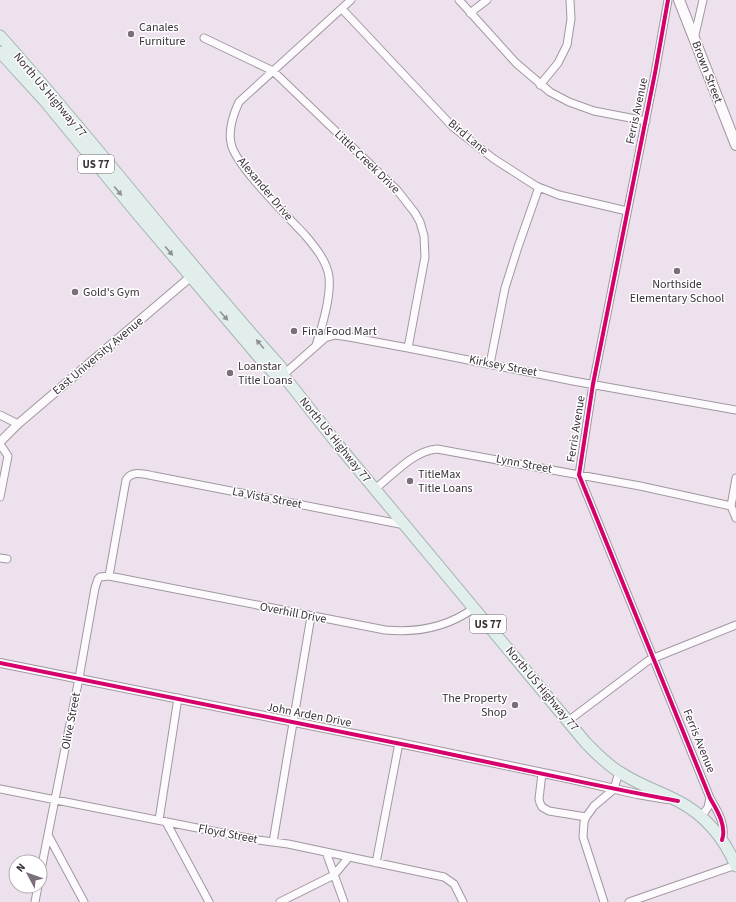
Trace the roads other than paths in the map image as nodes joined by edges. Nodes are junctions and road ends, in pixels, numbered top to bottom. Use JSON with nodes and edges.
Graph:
{"nodes":[{"id":1,"x":351,"y":0,"type":"edge"},
{"id":2,"x":459,"y":0,"type":"edge"},
{"id":3,"x":487,"y":0,"type":"edge"},
{"id":4,"x":570,"y":0,"type":"edge"},
{"id":5,"x":668,"y":0,"type":"edge"},
{"id":6,"x":679,"y":0,"type":"edge"},
{"id":7,"x":703,"y":0,"type":"edge"},
{"id":8,"x":342,"y":9,"type":"junction"},
{"id":9,"x":470,"y":13,"type":"junction"},
{"id":10,"x":0,"y":36,"type":"edge"},
{"id":11,"x":204,"y":38,"type":"dead end"},
{"id":12,"x":694,"y":38,"type":"junction"},
{"id":13,"x":0,"y":52,"type":"edge"},
{"id":14,"x":273,"y":71,"type":"junction"},
{"id":15,"x":540,"y":85,"type":"junction"},
{"id":16,"x":646,"y":121,"type":"junction"},
{"id":17,"x":736,"y":145,"type":"edge"},
{"id":18,"x":539,"y":187,"type":"junction"},
{"id":19,"x":627,"y":211,"type":"junction"},
{"id":20,"x":194,"y":273,"type":"junction"},
{"id":21,"x":316,"y":345,"type":"junction"},
{"id":22,"x":408,"y":348,"type":"junction"},
{"id":23,"x":490,"y":364,"type":"junction"},
{"id":24,"x":283,"y":375,"type":"junction"},
{"id":25,"x":593,"y":384,"type":"junction"},
{"id":26,"x":736,"y":410,"type":"edge"},
{"id":27,"x":0,"y":415,"type":"edge"},
{"id":28,"x":18,"y":424,"type":"junction"},
{"id":29,"x":0,"y":443,"type":"edge"},
{"id":30,"x":579,"y":475,"type":"junction"},
{"id":31,"x":736,"y":478,"type":"edge"},
{"id":32,"x":375,"y":489,"type":"junction"},
{"id":33,"x":0,"y":497,"type":"edge"},
{"id":34,"x":731,"y":506,"type":"junction"},
{"id":35,"x":736,"y":518,"type":"edge"},
{"id":36,"x":405,"y":525,"type":"junction"},
{"id":37,"x":109,"y":576,"type":"junction"},
{"id":38,"x":474,"y":608,"type":"junction"},
{"id":39,"x":311,"y":616,"type":"junction"},
{"id":40,"x":736,"y":625,"type":"edge"},
{"id":41,"x":654,"y":657,"type":"junction"},
{"id":42,"x":0,"y":663,"type":"edge"},
{"id":43,"x":79,"y":678,"type":"junction"},
{"id":44,"x":178,"y":698,"type":"junction"},
{"id":45,"x":568,"y":721,"type":"junction"},
{"id":46,"x":293,"y":722,"type":"junction"},
{"id":47,"x":399,"y":743,"type":"junction"},
{"id":48,"x":619,"y":772,"type":"junction"},
{"id":49,"x":542,"y":773,"type":"junction"},
{"id":50,"x":0,"y":789,"type":"edge"},
{"id":51,"x":614,"y":789,"type":"junction"},
{"id":52,"x":710,"y":798,"type":"junction"},
{"id":53,"x":55,"y":800,"type":"junction"},
{"id":54,"x":678,"y":801,"type":"junction"},
{"id":55,"x":586,"y":817,"type":"junction"},
{"id":56,"x":701,"y":817,"type":"junction"},
{"id":57,"x":162,"y":821,"type":"junction"},
{"id":58,"x":48,"y":835,"type":"junction"},
{"id":59,"x":722,"y":840,"type":"junction"},
{"id":60,"x":273,"y":842,"type":"junction"},
{"id":61,"x":326,"y":852,"type":"junction"},
{"id":62,"x":44,"y":854,"type":"edge"},
{"id":63,"x":349,"y":857,"type":"junction"},
{"id":64,"x":376,"y":863,"type":"junction"},
{"id":65,"x":736,"y":866,"type":"edge"},
{"id":66,"x":334,"y":875,"type":"junction"},
{"id":67,"x":84,"y":902,"type":"edge"},
{"id":68,"x":209,"y":902,"type":"edge"},
{"id":69,"x":280,"y":902,"type":"edge"},
{"id":70,"x":344,"y":902,"type":"edge"},
{"id":71,"x":463,"y":902,"type":"edge"},
{"id":72,"x":604,"y":902,"type":"edge"},
{"id":73,"x":629,"y":902,"type":"edge"}],
"edges":[{"from":1,"to":8,"type":"street","name":"Alexander Drive"},
{"from":2,"to":9,"type":"street"},
{"from":3,"to":9,"type":"street"},
{"from":4,"to":15,"type":"street"},
{"from":5,"to":16,"type":"street","name":"Ferris Avenue"},
{"from":6,"to":12,"type":"main road","name":"Brown Street"},
{"from":7,"to":12,"type":"street"},
{"from":8,"to":14,"type":"street","name":"Alexander Drive"},
{"from":8,"to":18,"type":"street","name":"Bird Lane"},
{"from":9,"to":15,"type":"street"},
{"from":10,"to":20,"type":"main road","name":"North US Highway 77","number":"US 77"},
{"from":11,"to":14,"type":"street","name":"Little Creek Drive"},
{"from":12,"to":17,"type":"main road","name":"Brown Street"},
{"from":13,"to":20,"type":"main road","name":"North US Highway 77","number":"US 77","one_way":true},
{"from":14,"to":21,"type":"street","name":"Alexander Drive"},
{"from":14,"to":22,"type":"street","name":"Little Creek Drive"},
{"from":15,"to":16,"type":"street"},
{"from":16,"to":19,"type":"street","name":"Ferris Avenue"},
{"from":18,"to":19,"type":"street","name":"Bird Lane"},
{"from":18,"to":23,"type":"street"},
{"from":19,"to":25,"type":"street","name":"Ferris Avenue"},
{"from":20,"to":24,"type":"main road","name":"North US Highway 77","number":"US 77"},
{"from":20,"to":28,"type":"street","name":"East University Avenue"},
{"from":21,"to":22,"type":"street","name":"Kirksey Street"},
{"from":21,"to":24,"type":"street","name":"Kirksey Street"},
{"from":22,"to":23,"type":"street","name":"Kirksey Street"},
{"from":23,"to":25,"type":"street","name":"Kirksey Street"},
{"from":24,"to":32,"type":"main road","name":"North US Highway 77","number":"US 77"},
{"from":25,"to":26,"type":"street","name":"Kirksey Street"},
{"from":25,"to":30,"type":"street","name":"Ferris Avenue"},
{"from":27,"to":28,"type":"street"},
{"from":28,"to":29,"type":"street","name":"East University Avenue"},
{"from":29,"to":33,"type":"street"},
{"from":30,"to":32,"type":"street","name":"Lynn Street"},
{"from":30,"to":34,"type":"street","name":"Lynn Street"},
{"from":30,"to":41,"type":"street","name":"Ferris Avenue"},
{"from":31,"to":34,"type":"street"},
{"from":32,"to":36,"type":"main road","name":"North US Highway 77","number":"US 77"},
{"from":34,"to":35,"type":"street"},
{"from":36,"to":37,"type":"street","name":"La Vista Street"},
{"from":36,"to":38,"type":"main road","name":"North US Highway 77","number":"US 77"},
{"from":37,"to":39,"type":"street","name":"Overhill Drive"},
{"from":37,"to":43,"type":"street","name":"Olive Street"},
{"from":38,"to":39,"type":"street","name":"Overhill Drive"},
{"from":38,"to":45,"type":"main road","name":"North US Highway 77","number":"US 77"},
{"from":39,"to":46,"type":"street"},
{"from":40,"to":41,"type":"street"},
{"from":41,"to":45,"type":"street"},
{"from":41,"to":52,"type":"street","name":"Ferris Avenue"},
{"from":42,"to":43,"type":"street","name":"John Arden Drive"},
{"from":43,"to":44,"type":"street","name":"John Arden Drive"},
{"from":43,"to":53,"type":"street","name":"Olive Street"},
{"from":44,"to":46,"type":"street","name":"John Arden Drive"},
{"from":44,"to":57,"type":"street"},
{"from":45,"to":48,"type":"main road","name":"North US Highway 77","number":"US 77"},
{"from":46,"to":47,"type":"street","name":"John Arden Drive"},
{"from":46,"to":60,"type":"street"},
{"from":47,"to":49,"type":"street","name":"John Arden Drive"},
{"from":47,"to":64,"type":"street"},
{"from":48,"to":51,"type":"street"},
{"from":48,"to":54,"type":"main road","name":"North US Highway 77","number":"US 77"},
{"from":49,"to":51,"type":"street","name":"John Arden Drive"},
{"from":49,"to":55,"type":"street"},
{"from":50,"to":53,"type":"street","name":"Floyd Street"},
{"from":51,"to":54,"type":"street","name":"John Arden Drive"},
{"from":51,"to":55,"type":"street"},
{"from":52,"to":56,"type":"street"},
{"from":52,"to":59,"type":"street","name":"Ferris Avenue"},
{"from":53,"to":57,"type":"street","name":"Floyd Street"},
{"from":53,"to":58,"type":"street","name":"Olive Street"},
{"from":54,"to":56,"type":"main road","name":"North US Highway 77","number":"US 77"},
{"from":55,"to":72,"type":"street"},
{"from":56,"to":59,"type":"main road","name":"North US Highway 77","number":"US 77"},
{"from":57,"to":60,"type":"street","name":"Floyd Street"},
{"from":57,"to":68,"type":"street"},
{"from":58,"to":62,"type":"street","name":"Olive Street"},
{"from":58,"to":67,"type":"street"},
{"from":59,"to":65,"type":"main road","name":"Ferris Avenue","number":"US 77"},
{"from":60,"to":61,"type":"street","name":"Floyd Street"},
{"from":61,"to":63,"type":"street","name":"Floyd Street"},
{"from":61,"to":66,"type":"street"},
{"from":63,"to":64,"type":"street","name":"Floyd Street"},
{"from":63,"to":66,"type":"street"},
{"from":64,"to":71,"type":"street","name":"Floyd Street"},
{"from":65,"to":73,"type":"street"},
{"from":66,"to":69,"type":"street"},
{"from":66,"to":70,"type":"street"}]}
